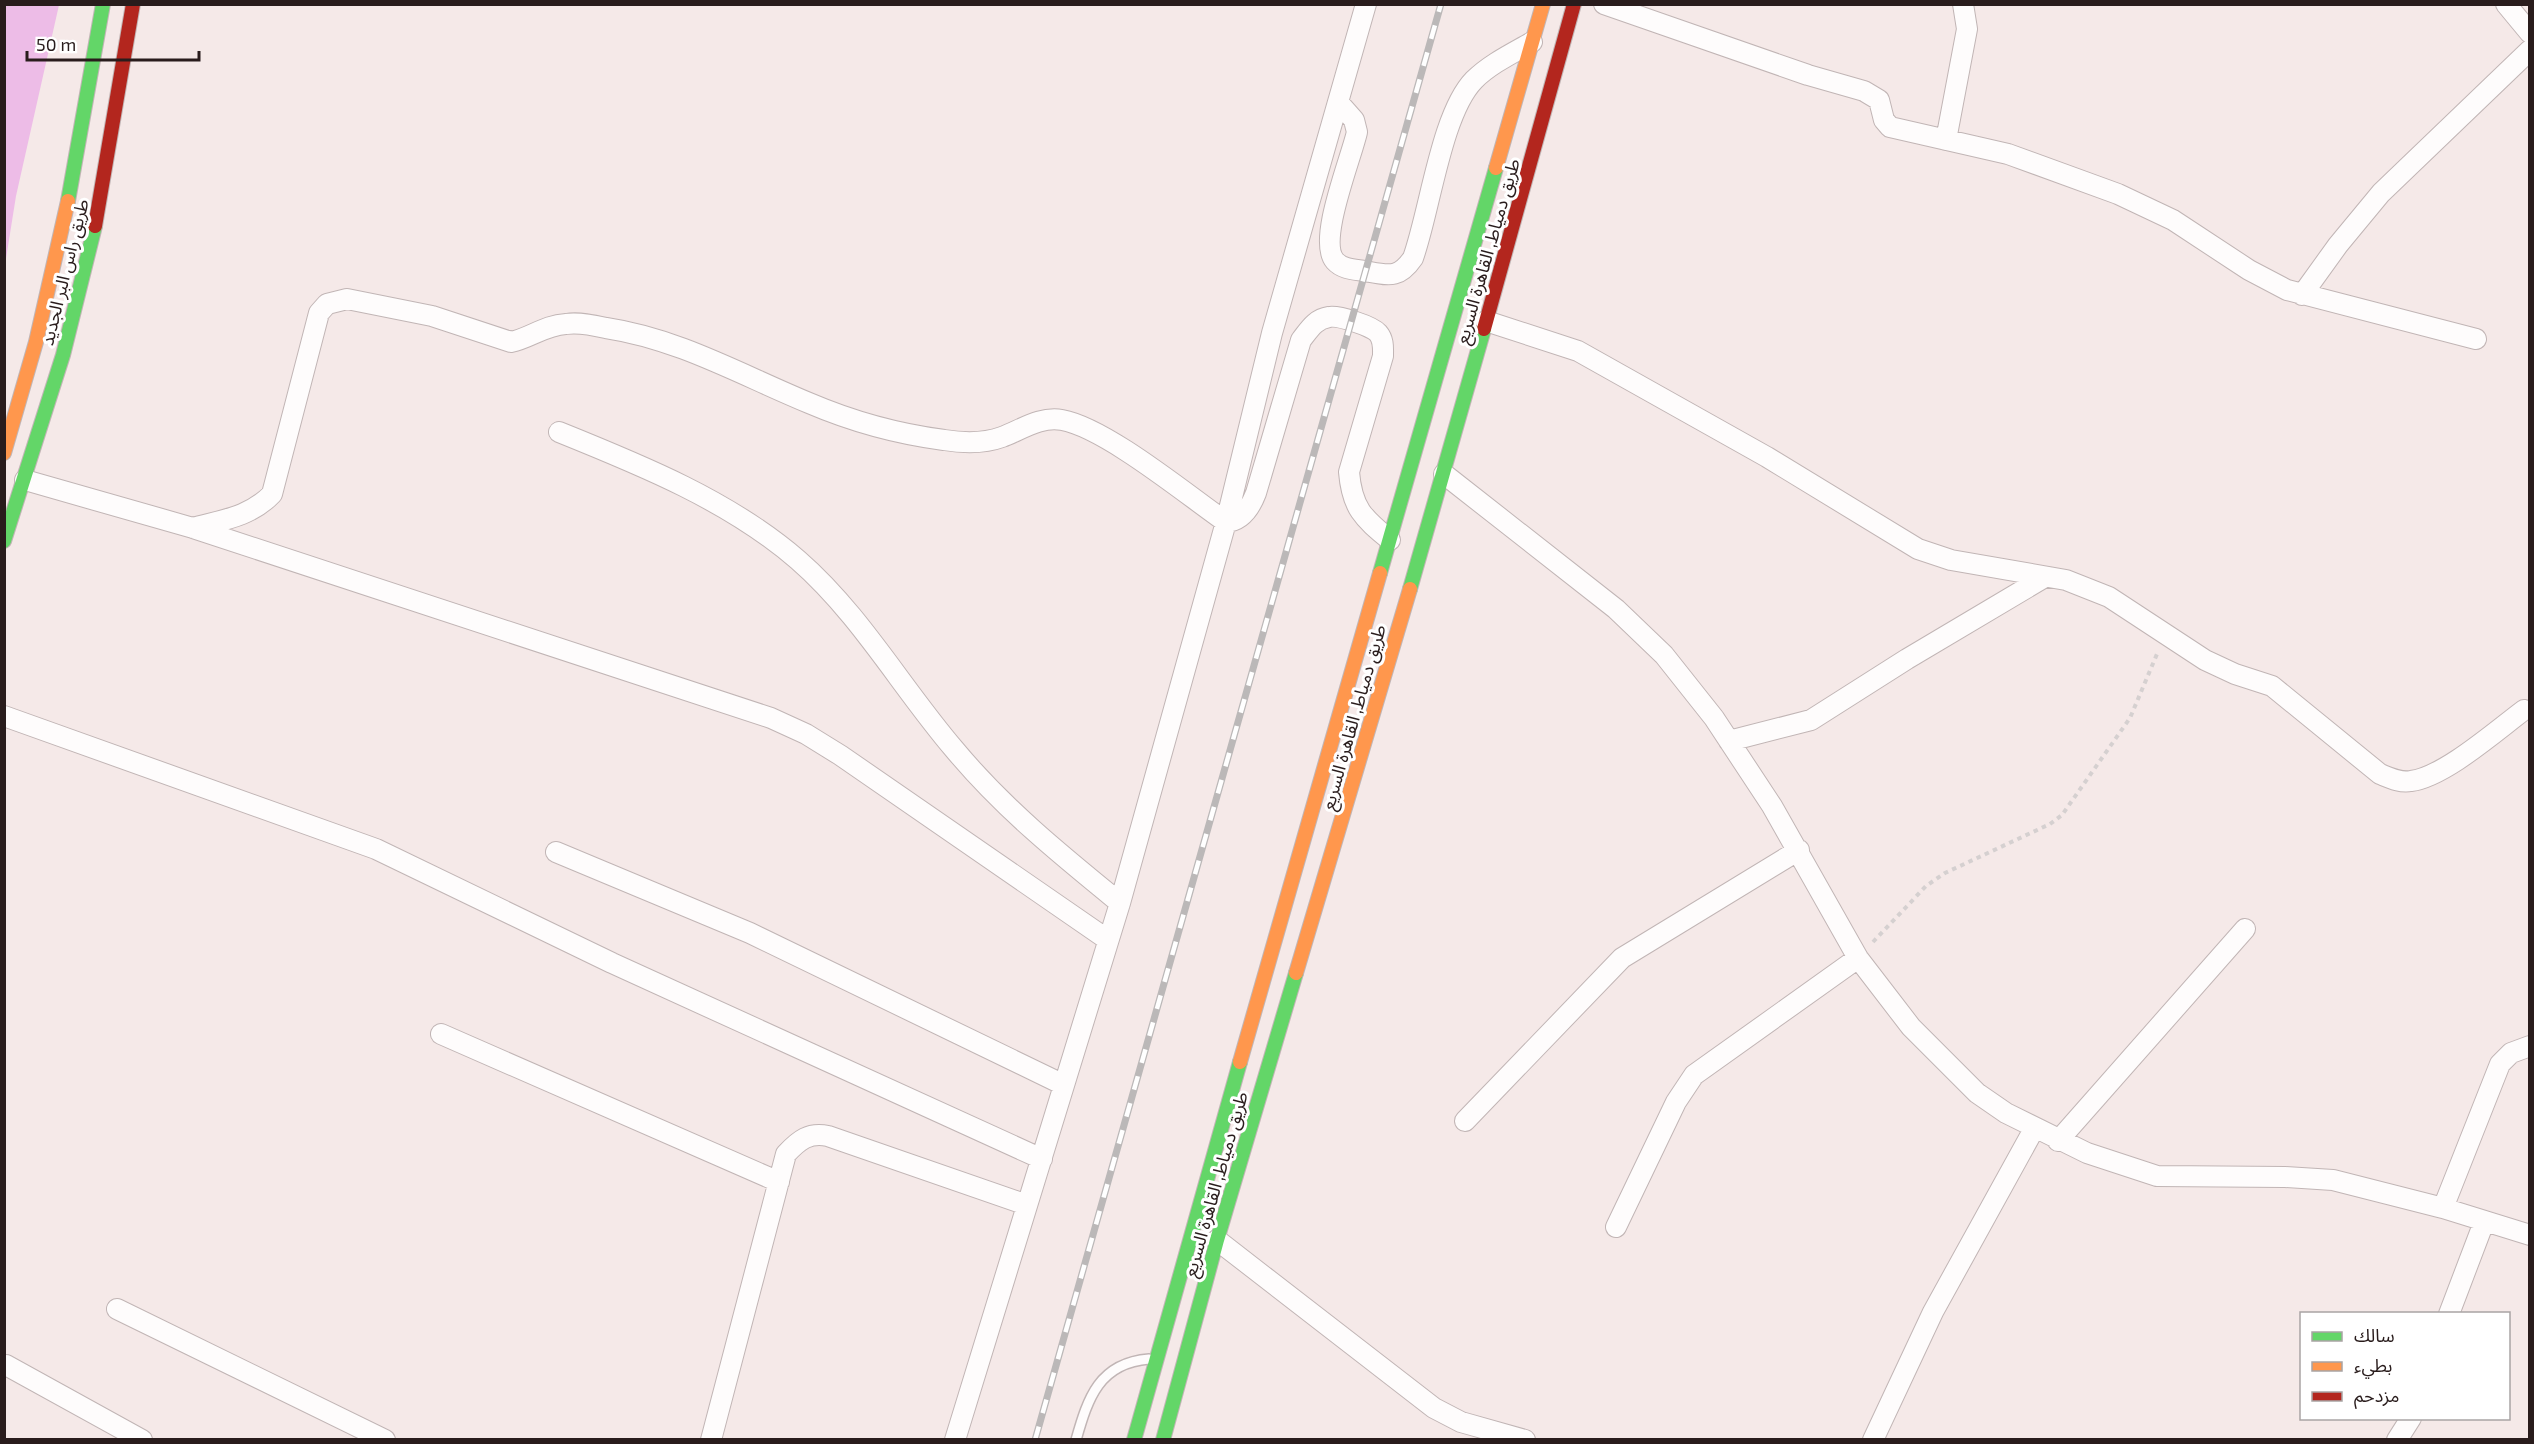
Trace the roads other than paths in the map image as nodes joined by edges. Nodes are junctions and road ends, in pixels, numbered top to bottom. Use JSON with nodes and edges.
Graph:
{"nodes":[{"id":1,"x":103,"y":4,"type":"edge"},
{"id":2,"x":133,"y":4,"type":"edge"},
{"id":3,"x":1366,"y":4,"type":"edge"},
{"id":4,"x":1543,"y":4,"type":"edge"},
{"id":5,"x":1574,"y":4,"type":"edge"},
{"id":6,"x":1604,"y":4,"type":"edge"},
{"id":7,"x":1963,"y":4,"type":"edge"},
{"id":8,"x":2506,"y":4,"type":"edge"},
{"id":9,"x":2529,"y":33,"type":"edge"},
{"id":10,"x":1532,"y":42,"type":"junction"},
{"id":11,"x":2529,"y":50,"type":"edge"},
{"id":12,"x":1339,"y":103,"type":"junction"},
{"id":13,"x":1946,"y":140,"type":"junction"},
{"id":14,"x":2302,"y":295,"type":"junction"},
{"id":15,"x":1486,"y":321,"type":"junction"},
{"id":16,"x":2476,"y":339,"type":"dead end"},
{"id":17,"x":559,"y":432,"type":"dead end"},
{"id":18,"x":4,"y":453,"type":"edge"},
{"id":19,"x":1444,"y":474,"type":"junction"},
{"id":20,"x":25,"y":480,"type":"junction"},
{"id":21,"x":1226,"y":522,"type":"junction"},
{"id":22,"x":193,"y":528,"type":"junction"},
{"id":23,"x":1390,"y":540,"type":"junction"},
{"id":24,"x":4,"y":541,"type":"edge"},
{"id":25,"x":2045,"y":577,"type":"junction"},
{"id":26,"x":2524,"y":710,"type":"dead end"},
{"id":27,"x":4,"y":716,"type":"edge"},
{"id":28,"x":1729,"y":741,"type":"junction"},
{"id":29,"x":1798,"y":850,"type":"junction"},
{"id":30,"x":556,"y":852,"type":"dead end"},
{"id":31,"x":1120,"y":903,"type":"junction"},
{"id":32,"x":2245,"y":929,"type":"dead end"},
{"id":33,"x":1108,"y":940,"type":"junction"},
{"id":34,"x":1858,"y":958,"type":"junction"},
{"id":35,"x":441,"y":1034,"type":"dead end"},
{"id":36,"x":2529,"y":1047,"type":"edge"},
{"id":37,"x":1064,"y":1085,"type":"junction"},
{"id":38,"x":1465,"y":1121,"type":"dead end"},
{"id":39,"x":2034,"y":1129,"type":"junction"},
{"id":40,"x":2058,"y":1141,"type":"junction"},
{"id":41,"x":1041,"y":1159,"type":"junction"},
{"id":42,"x":779,"y":1182,"type":"junction"},
{"id":43,"x":1027,"y":1205,"type":"junction"},
{"id":44,"x":2443,"y":1209,"type":"junction"},
{"id":45,"x":2484,"y":1222,"type":"junction"},
{"id":46,"x":1616,"y":1227,"type":"dead end"},
{"id":47,"x":2529,"y":1235,"type":"edge"},
{"id":48,"x":1217,"y":1240,"type":"junction"},
{"id":49,"x":117,"y":1309,"type":"dead end"},
{"id":50,"x":2451,"y":1312,"type":"edge"},
{"id":51,"x":1155,"y":1359,"type":"junction"},
{"id":52,"x":6,"y":1365,"type":"dead end"},
{"id":53,"x":2410,"y":1420,"type":"edge"},
{"id":54,"x":142,"y":1440,"type":"edge"},
{"id":55,"x":385,"y":1440,"type":"edge"},
{"id":56,"x":711,"y":1440,"type":"edge"},
{"id":57,"x":955,"y":1440,"type":"edge"},
{"id":58,"x":1076,"y":1440,"type":"edge"},
{"id":59,"x":1134,"y":1440,"type":"edge"},
{"id":60,"x":1163,"y":1440,"type":"edge"},
{"id":61,"x":1525,"y":1440,"type":"edge"},
{"id":62,"x":1873,"y":1440,"type":"edge"},
{"id":63,"x":2397,"y":1440,"type":"edge"}],
"edges":[{"from":1,"to":18,"type":"main road","name":"طريق راس البر الجديد"},
{"from":2,"to":20,"type":"main road","name":"طريق راس البر الجديد"},
{"from":3,"to":12,"type":"street"},
{"from":4,"to":10,"type":"main road","name":"طريق دمياط, القاهرة السريع"},
{"from":5,"to":15,"type":"main road","name":"طريق دمياط, القاهرة السريع"},
{"from":6,"to":13,"type":"street"},
{"from":7,"to":13,"type":"street"},
{"from":8,"to":9,"type":"street"},
{"from":10,"to":12,"type":"street"},
{"from":10,"to":23,"type":"main road","name":"طريق دمياط, القاهرة السريع"},
{"from":11,"to":14,"type":"street"},
{"from":12,"to":21,"type":"street"},
{"from":13,"to":14,"type":"street"},
{"from":14,"to":16,"type":"street"},
{"from":15,"to":19,"type":"main road","name":"طريق دمياط, القاهرة السريع"},
{"from":15,"to":25,"type":"street"},
{"from":17,"to":31,"type":"street"},
{"from":19,"to":28,"type":"street"},
{"from":19,"to":48,"type":"main road","name":"طريق دمياط, القاهرة السريع"},
{"from":20,"to":22,"type":"street"},
{"from":20,"to":24,"type":"main road","name":"طريق راس البر الجديد"},
{"from":21,"to":22,"type":"street"},
{"from":21,"to":23,"type":"street"},
{"from":21,"to":31,"type":"street"},
{"from":22,"to":33,"type":"street"},
{"from":23,"to":51,"type":"main road","name":"طريق دمياط, القاهرة السريع"},
{"from":25,"to":26,"type":"street"},
{"from":25,"to":28,"type":"street"},
{"from":27,"to":41,"type":"street"},
{"from":28,"to":29,"type":"street"},
{"from":29,"to":34,"type":"street"},
{"from":29,"to":38,"type":"street"},
{"from":30,"to":37,"type":"street"},
{"from":31,"to":33,"type":"street"},
{"from":32,"to":40,"type":"street"},
{"from":33,"to":37,"type":"street"},
{"from":34,"to":39,"type":"street"},
{"from":34,"to":46,"type":"street"},
{"from":35,"to":42,"type":"street"},
{"from":36,"to":44,"type":"street"},
{"from":37,"to":41,"type":"street"},
{"from":39,"to":40,"type":"street"},
{"from":39,"to":62,"type":"street"},
{"from":40,"to":44,"type":"street"},
{"from":41,"to":43,"type":"street"},
{"from":42,"to":43,"type":"street"},
{"from":42,"to":56,"type":"street"},
{"from":43,"to":57,"type":"street"},
{"from":44,"to":45,"type":"street"},
{"from":45,"to":47,"type":"street"},
{"from":45,"to":50,"type":"street"},
{"from":48,"to":60,"type":"main road","name":"طريق دمياط, القاهرة السريع"},
{"from":48,"to":61,"type":"street"},
{"from":49,"to":55,"type":"street"},
{"from":51,"to":58,"type":"lane"},
{"from":51,"to":59,"type":"main road","name":"طريق دمياط, القاهرة السريع"},
{"from":52,"to":54,"type":"street"},
{"from":53,"to":63,"type":"street"}]}
